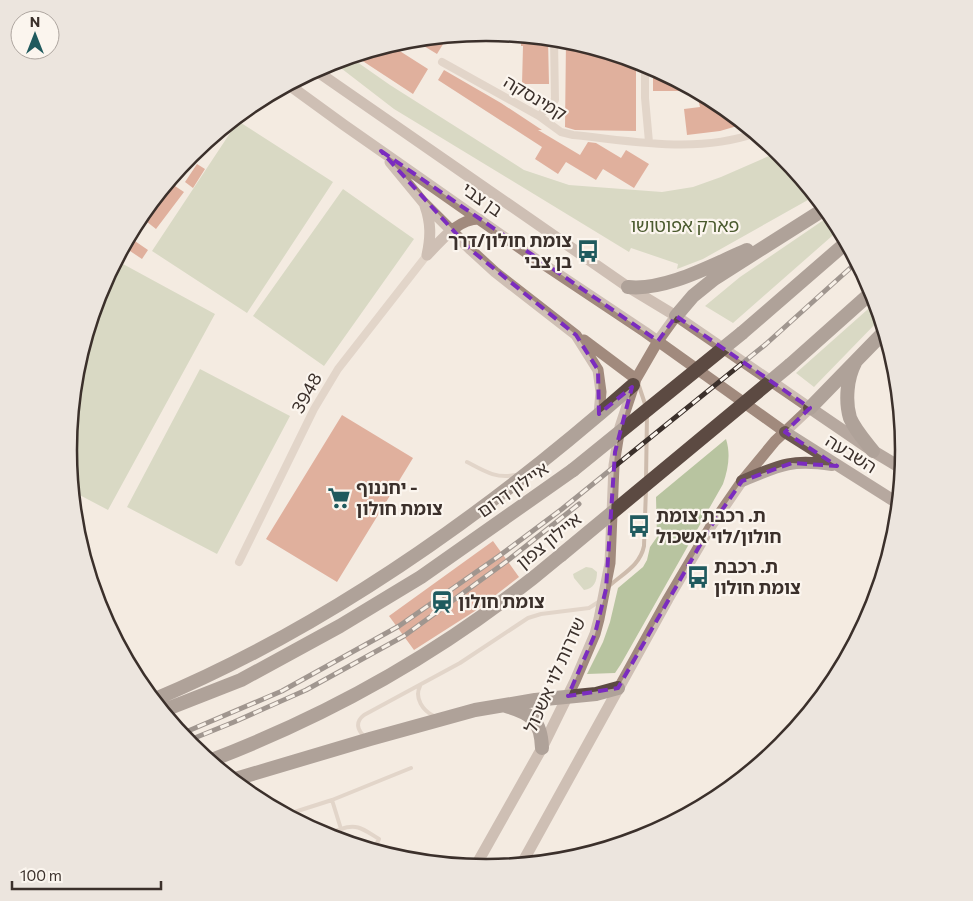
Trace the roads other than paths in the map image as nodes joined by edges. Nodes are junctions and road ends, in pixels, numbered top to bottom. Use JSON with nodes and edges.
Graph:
{"nodes":[{"id":1,"x":554,"y":47,"type":"edge"},
{"id":2,"x":442,"y":62,"type":"dead end"},
{"id":3,"x":645,"y":73,"type":"edge"},
{"id":4,"x":323,"y":75,"type":"edge"},
{"id":5,"x":295,"y":89,"type":"edge"},
{"id":6,"x":539,"y":116,"type":"junction"},
{"id":7,"x":748,"y":136,"type":"edge"},
{"id":8,"x":649,"y":142,"type":"junction"},
{"id":9,"x":381,"y":151,"type":"junction"},
{"id":10,"x":423,"y":202,"type":"junction"},
{"id":11,"x":819,"y":212,"type":"edge"},
{"id":12,"x":479,"y":219,"type":"junction"},
{"id":13,"x":797,"y":225,"type":"junction"},
{"id":14,"x":452,"y":231,"type":"junction"},
{"id":15,"x":841,"y":246,"type":"edge"},
{"id":16,"x":427,"y":255,"type":"junction"},
{"id":17,"x":628,"y":287,"type":"junction"},
{"id":18,"x":866,"y":297,"type":"edge"},
{"id":19,"x":676,"y":316,"type":"junction"},
{"id":20,"x":576,"y":335,"type":"junction"},
{"id":21,"x":879,"y":336,"type":"edge"},
{"id":22,"x":658,"y":341,"type":"junction"},
{"id":23,"x":858,"y":356,"type":"junction"},
{"id":24,"x":634,"y":382,"type":"junction"},
{"id":25,"x":810,"y":408,"type":"junction"},
{"id":26,"x":599,"y":414,"type":"junction"},
{"id":27,"x":785,"y":432,"type":"junction"},
{"id":28,"x":872,"y":451,"type":"junction"},
{"id":29,"x":468,"y":462,"type":"dead end"},
{"id":30,"x":895,"y":465,"type":"edge"},
{"id":31,"x":837,"y":466,"type":"junction"},
{"id":32,"x":527,"y":472,"type":"junction"},
{"id":33,"x":742,"y":481,"type":"junction"},
{"id":34,"x":892,"y":500,"type":"edge"},
{"id":35,"x":239,"y":562,"type":"dead end"},
{"id":36,"x":605,"y":593,"type":"junction"},
{"id":37,"x":420,"y":686,"type":"junction"},
{"id":38,"x":618,"y":688,"type":"junction"},
{"id":39,"x":568,"y":696,"type":"junction"},
{"id":40,"x":160,"y":697,"type":"edge"},
{"id":41,"x":503,"y":705,"type":"junction"},
{"id":42,"x":169,"y":708,"type":"edge"},
{"id":43,"x":443,"y":718,"type":"junction"},
{"id":44,"x":370,"y":739,"type":"junction"},
{"id":45,"x":542,"y":748,"type":"junction"},
{"id":46,"x":217,"y":758,"type":"edge"},
{"id":47,"x":411,"y":768,"type":"dead end"},
{"id":48,"x":240,"y":777,"type":"edge"},
{"id":49,"x":332,"y":800,"type":"junction"},
{"id":50,"x":295,"y":812,"type":"edge"},
{"id":51,"x":341,"y":829,"type":"junction"},
{"id":52,"x":336,"y":831,"type":"edge"},
{"id":53,"x":376,"y":845,"type":"edge"},
{"id":54,"x":524,"y":858,"type":"edge"},
{"id":55,"x":479,"y":860,"type":"edge"}],
"edges":[{"from":1,"to":6,"type":"street"},
{"from":2,"to":6,"type":"street","name":"קמינסקה"},
{"from":3,"to":8,"type":"street"},
{"from":4,"to":17,"type":"main road","name":"בן צבי"},
{"from":5,"to":9,"type":"main road","name":"בן צבי"},
{"from":6,"to":8,"type":"street","name":"קמינסקה"},
{"from":7,"to":8,"type":"street","name":"קמינסקה"},
{"from":9,"to":10,"type":"main road"},
{"from":9,"to":12,"type":"main road","name":"בן צבי"},
{"from":10,"to":14,"type":"main road"},
{"from":10,"to":16,"type":"main road"},
{"from":11,"to":13,"type":"highway"},
{"from":12,"to":14,"type":"main road"},
{"from":12,"to":22,"type":"main road","name":"בן צבי"},
{"from":13,"to":17,"type":"highway"},
{"from":13,"to":19,"type":"highway"},
{"from":14,"to":16,"type":"main road"},
{"from":14,"to":20,"type":"main road"},
{"from":15,"to":42,"type":"highway","name":"איילון דרום","bridge":true},
{"from":16,"to":35,"type":"street","name":"3948"},
{"from":17,"to":19,"type":"main road","name":"בן צבי"},
{"from":18,"to":46,"type":"highway","name":"איילון צפון","bridge":true},
{"from":19,"to":22,"type":"main road","name":"שדרות לוי אשכול"},
{"from":19,"to":25,"type":"main road","name":"בן צבי"},
{"from":20,"to":24,"type":"main road"},
{"from":20,"to":26,"type":"main road"},
{"from":21,"to":23,"type":"highway"},
{"from":22,"to":24,"type":"main road","name":"שדרות לוי אשכול"},
{"from":22,"to":27,"type":"main road","name":"בן צבי"},
{"from":23,"to":25,"type":"highway"},
{"from":23,"to":28,"type":"highway"},
{"from":24,"to":26,"type":"highway"},
{"from":24,"to":36,"type":"main road","name":"שדרות לוי אשכול"},
{"from":24,"to":36,"type":"lane"},
{"from":25,"to":27,"type":"main road"},
{"from":25,"to":28,"type":"highway","name":"השבעה"},
{"from":26,"to":32,"type":"highway"},
{"from":27,"to":31,"type":"highway","name":"השבעה"},
{"from":27,"to":33,"type":"main road"},
{"from":28,"to":30,"type":"highway","name":"השבעה"},
{"from":29,"to":32,"type":"lane"},
{"from":31,"to":33,"type":"highway"},
{"from":31,"to":34,"type":"highway","name":"השבעה"},
{"from":32,"to":40,"type":"highway"},
{"from":33,"to":38,"type":"main road"},
{"from":36,"to":37,"type":"lane"},
{"from":36,"to":39,"type":"main road","name":"שדרות לוי אשכול"},
{"from":37,"to":43,"type":"lane"},
{"from":37,"to":44,"type":"lane"},
{"from":38,"to":39,"type":"highway"},
{"from":38,"to":54,"type":"main road"},
{"from":39,"to":41,"type":"highway"},
{"from":39,"to":45,"type":"main road","name":"שדרות לוי אשכול"},
{"from":41,"to":43,"type":"highway"},
{"from":41,"to":45,"type":"highway"},
{"from":43,"to":44,"type":"highway"},
{"from":44,"to":48,"type":"highway"},
{"from":45,"to":55,"type":"main road","name":"שדרות לוי אשכול"},
{"from":47,"to":49,"type":"lane"},
{"from":49,"to":50,"type":"lane"},
{"from":49,"to":51,"type":"lane"},
{"from":51,"to":52,"type":"lane"},
{"from":51,"to":53,"type":"lane"}]}
